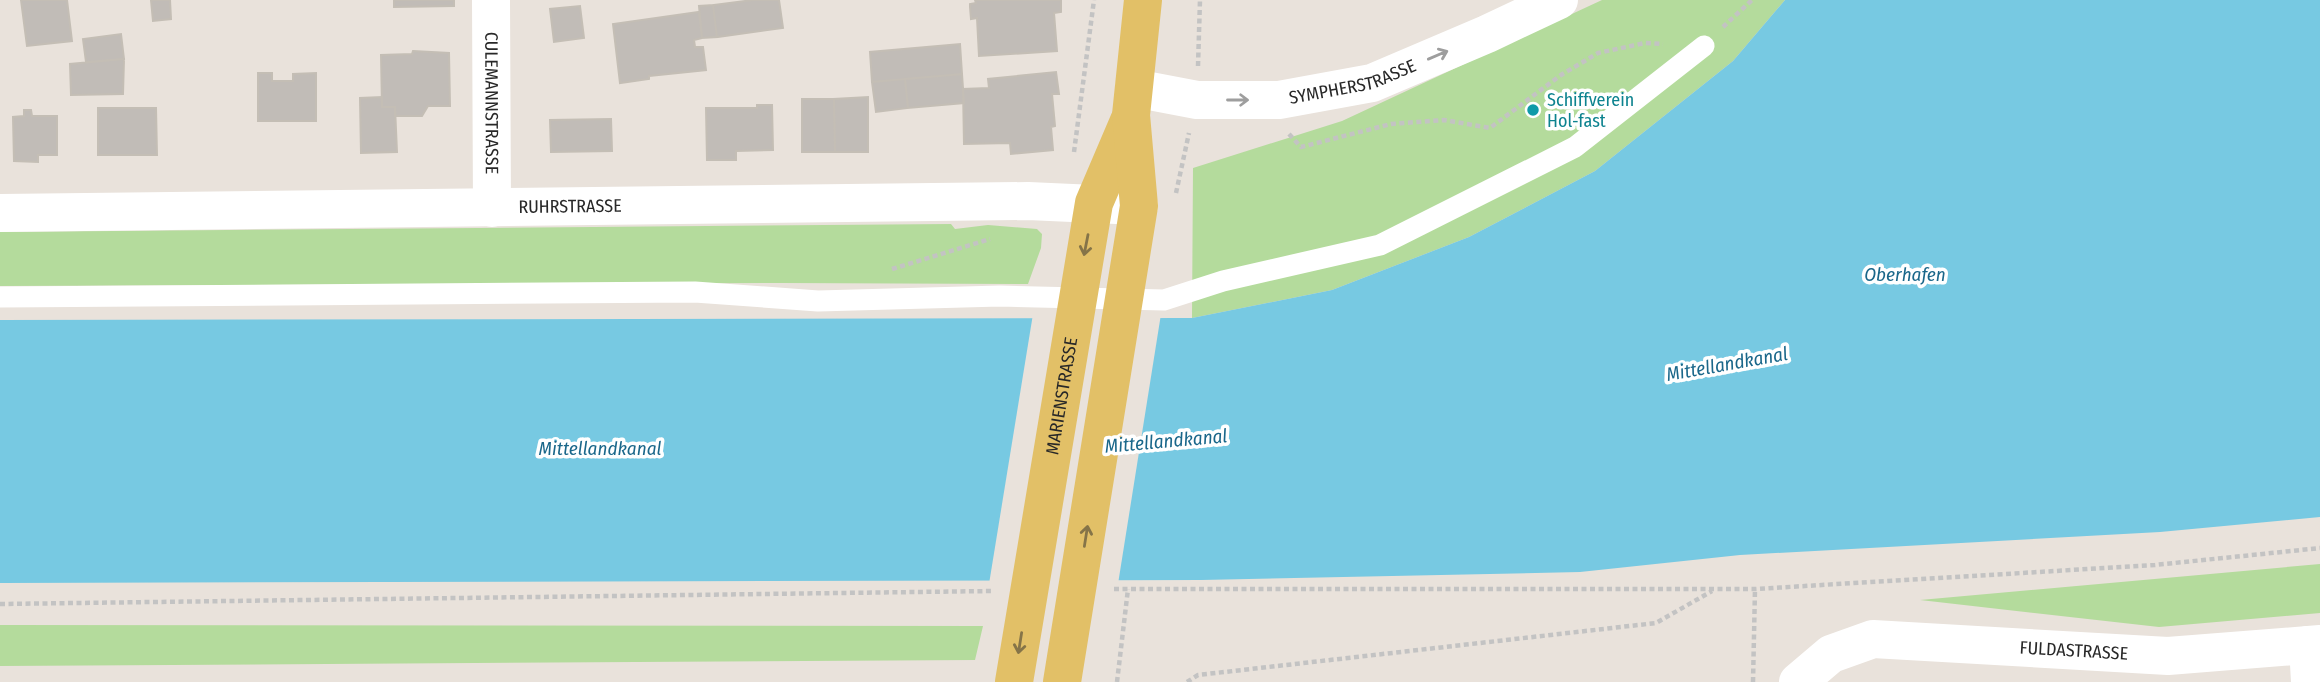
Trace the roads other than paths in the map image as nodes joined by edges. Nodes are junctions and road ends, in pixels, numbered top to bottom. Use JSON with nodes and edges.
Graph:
{"nodes":[{"id":1,"x":491,"y":0,"type":"edge"},
{"id":2,"x":1143,"y":0,"type":"edge"},
{"id":3,"x":1559,"y":0,"type":"edge"},
{"id":4,"x":1704,"y":46,"type":"road end"},
{"id":5,"x":1133,"y":102,"type":"junction"},
{"id":6,"x":1081,"y":203,"type":"junction"},
{"id":7,"x":1139,"y":205,"type":"junction"},
{"id":8,"x":492,"y":208,"type":"junction"},
{"id":9,"x":0,"y":212,"type":"edge"},
{"id":10,"x":0,"y":297,"type":"edge"},
{"id":11,"x":2312,"y":657,"type":"edge"},
{"id":12,"x":1014,"y":682,"type":"edge"},
{"id":13,"x":1062,"y":682,"type":"edge"},
{"id":14,"x":1798,"y":682,"type":"edge"}],
"edges":[{"from":1,"to":8,"type":"street","name":"CULEMANNSTRASSE"},
{"from":2,"to":5,"type":"main road","name":"MARIENSTRASSE"},
{"from":5,"to":3,"type":"street","name":"SYMPHERSTRASSE","one_way":true},
{"from":4,"to":10,"type":"lane"},
{"from":5,"to":6,"type":"main road","name":"MARIENSTRASSE"},
{"from":5,"to":7,"type":"main road","name":"MARIENSTRASSE"},
{"from":6,"to":7,"type":"street","name":"RUHRSTRASSE"},
{"from":6,"to":8,"type":"street","name":"RUHRSTRASSE"},
{"from":6,"to":12,"type":"main road","name":"MARIENSTRASSE","one_way":true},
{"from":13,"to":7,"type":"main road","name":"MARIENSTRASSE","one_way":true},
{"from":8,"to":9,"type":"street","name":"RUHRSTRASSE"},
{"from":11,"to":14,"type":"street","name":"FULDASTRASSE"}]}
